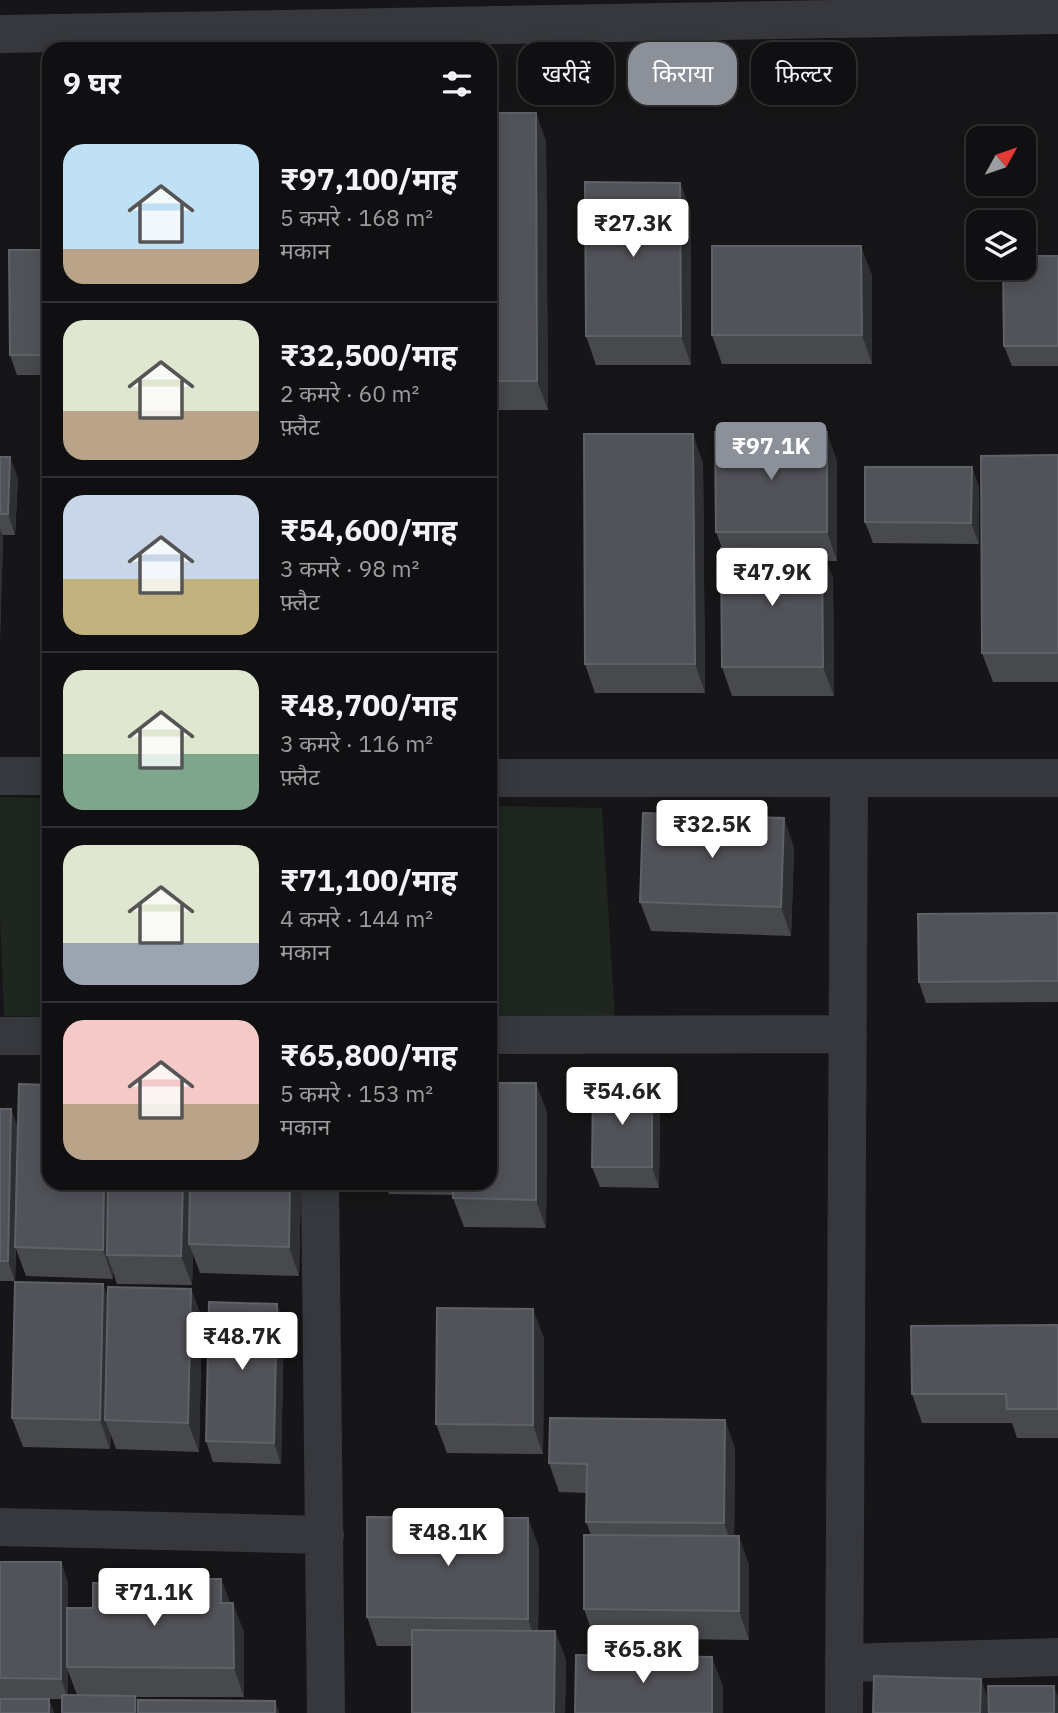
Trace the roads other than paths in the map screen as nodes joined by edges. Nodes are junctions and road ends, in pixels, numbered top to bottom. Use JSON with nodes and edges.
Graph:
{"nodes":[{"id":1,"x":1058,"y":15,"type":"edge"},
{"id":2,"x":0,"y":34,"type":"edge"},
{"id":3,"x":0,"y":776,"type":"edge"},
{"id":4,"x":42,"y":776,"type":"edge"},
{"id":5,"x":497,"y":778,"type":"edge"},
{"id":6,"x":1058,"y":778,"type":"edge"},
{"id":7,"x":849,"y":780,"type":"junction"},
{"id":8,"x":848,"y":1034,"type":"junction"},
{"id":9,"x":497,"y":1035,"type":"edge"},
{"id":10,"x":0,"y":1036,"type":"edge"},
{"id":11,"x":42,"y":1036,"type":"edge"},
{"id":12,"x":320,"y":1190,"type":"edge"},
{"id":13,"x":0,"y":1527,"type":"edge"},
{"id":14,"x":325,"y":1535,"type":"junction"},
{"id":15,"x":1058,"y":1657,"type":"edge"},
{"id":16,"x":845,"y":1664,"type":"junction"},
{"id":17,"x":326,"y":1713,"type":"edge"},
{"id":18,"x":844,"y":1713,"type":"edge"}],
"edges":[{"from":1,"to":2,"type":"street"},
{"from":3,"to":4,"type":"street"},
{"from":5,"to":7,"type":"street"},
{"from":6,"to":7,"type":"street"},
{"from":7,"to":8,"type":"street"},
{"from":8,"to":9,"type":"street"},
{"from":8,"to":16,"type":"street"},
{"from":10,"to":11,"type":"street"},
{"from":12,"to":14,"type":"street"},
{"from":13,"to":14,"type":"street"},
{"from":14,"to":17,"type":"street"},
{"from":15,"to":16,"type":"street"},
{"from":16,"to":18,"type":"street"}]}
